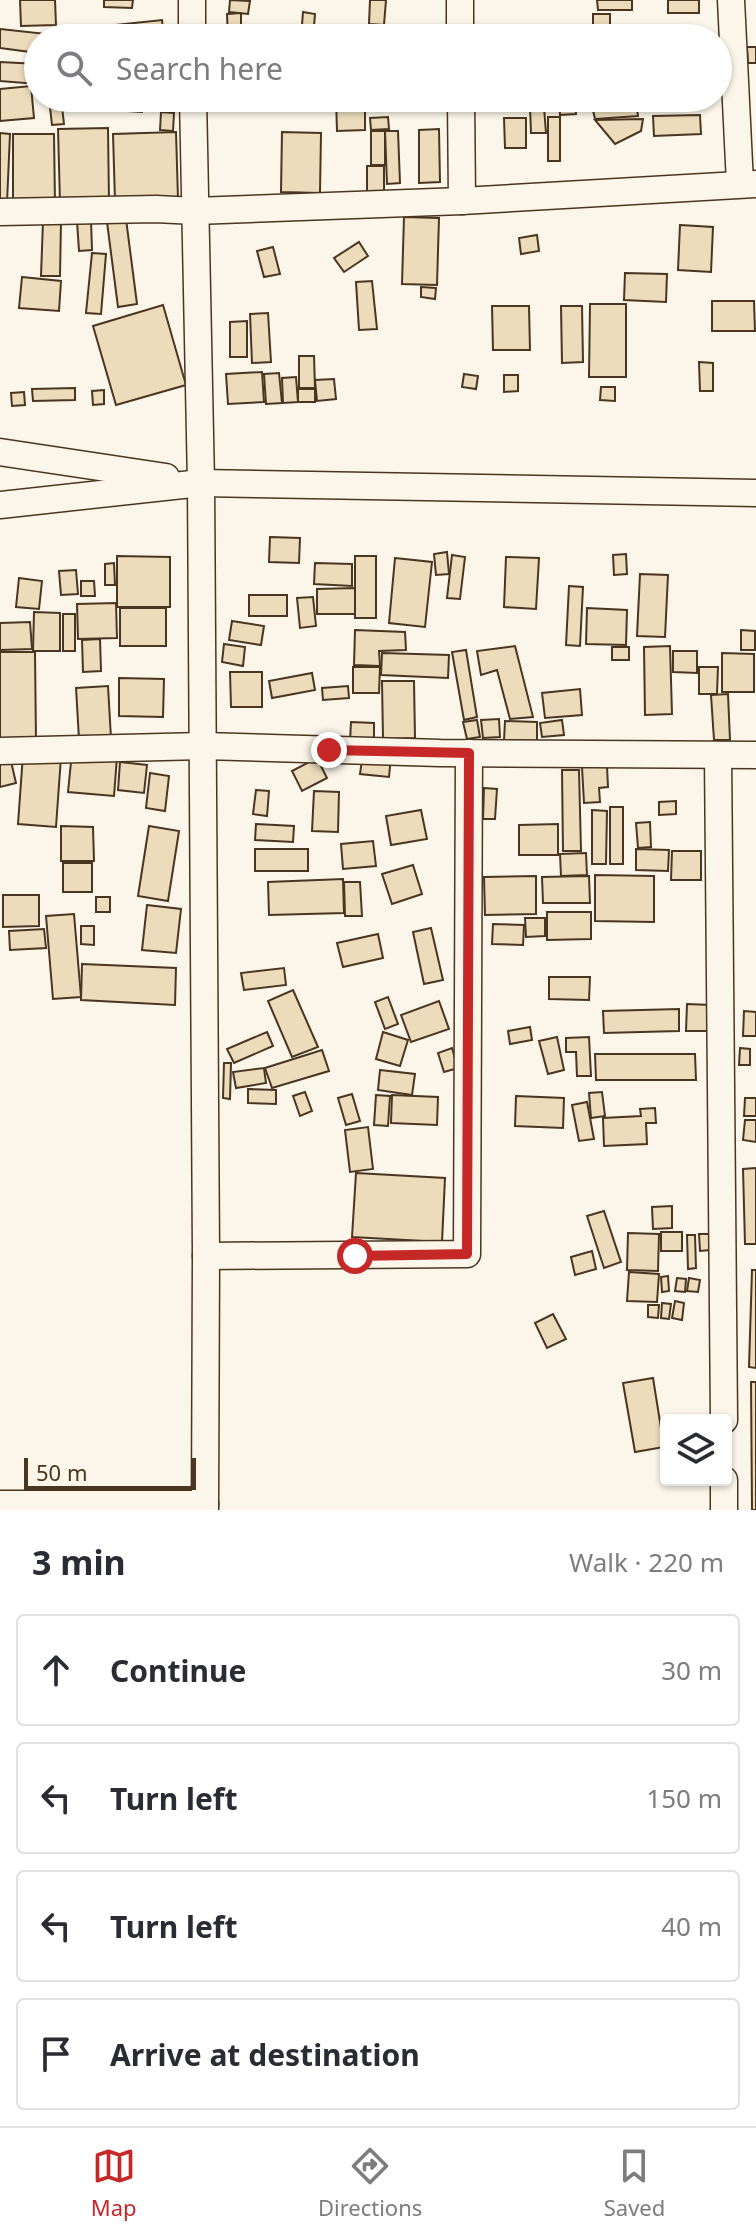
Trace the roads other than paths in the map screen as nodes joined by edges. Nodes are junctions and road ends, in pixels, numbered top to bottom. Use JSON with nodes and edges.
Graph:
{"nodes":[{"id":1,"x":192,"y":0,"type":"edge"},
{"id":2,"x":460,"y":0,"type":"edge"},
{"id":3,"x":731,"y":0,"type":"edge"},
{"id":4,"x":192,"y":24,"type":"edge"},
{"id":5,"x":460,"y":24,"type":"edge"},
{"id":6,"x":193,"y":112,"type":"edge"},
{"id":7,"x":461,"y":112,"type":"edge"},
{"id":8,"x":748,"y":184,"type":"edge"},
{"id":9,"x":462,"y":201,"type":"junction"},
{"id":10,"x":195,"y":211,"type":"junction"},
{"id":11,"x":0,"y":212,"type":"edge"},
{"id":12,"x":0,"y":452,"type":"edge"},
{"id":13,"x":201,"y":483,"type":"junction"},
{"id":14,"x":756,"y":493,"type":"edge"},
{"id":15,"x":0,"y":505,"type":"edge"},
{"id":16,"x":203,"y":746,"type":"junction"},
{"id":17,"x":0,"y":751,"type":"edge"},
{"id":18,"x":469,"y":753,"type":"junction"},
{"id":19,"x":718,"y":755,"type":"junction"},
{"id":20,"x":756,"y":755,"type":"edge"},
{"id":21,"x":206,"y":1256,"type":"junction"},
{"id":22,"x":724,"y":1414,"type":"edge"},
{"id":23,"x":724,"y":1486,"type":"edge"},
{"id":24,"x":0,"y":1504,"type":"edge"},
{"id":25,"x":205,"y":1507,"type":"edge"},
{"id":26,"x":724,"y":1510,"type":"edge"}],
"edges":[{"from":1,"to":4,"type":"street"},
{"from":2,"to":5,"type":"street"},
{"from":3,"to":8,"type":"street"},
{"from":6,"to":10,"type":"street"},
{"from":7,"to":9,"type":"street"},
{"from":8,"to":9,"type":"street"},
{"from":9,"to":10,"type":"street"},
{"from":10,"to":11,"type":"street"},
{"from":10,"to":13,"type":"street"},
{"from":12,"to":13,"type":"street"},
{"from":13,"to":14,"type":"street"},
{"from":13,"to":15,"type":"street"},
{"from":13,"to":16,"type":"street"},
{"from":16,"to":17,"type":"street"},
{"from":16,"to":18,"type":"street"},
{"from":16,"to":21,"type":"street"},
{"from":18,"to":19,"type":"street"},
{"from":18,"to":21,"type":"street"},
{"from":19,"to":20,"type":"street"},
{"from":19,"to":22,"type":"street"},
{"from":21,"to":25,"type":"street"},
{"from":23,"to":26,"type":"street"},
{"from":24,"to":25,"type":"street"}]}
